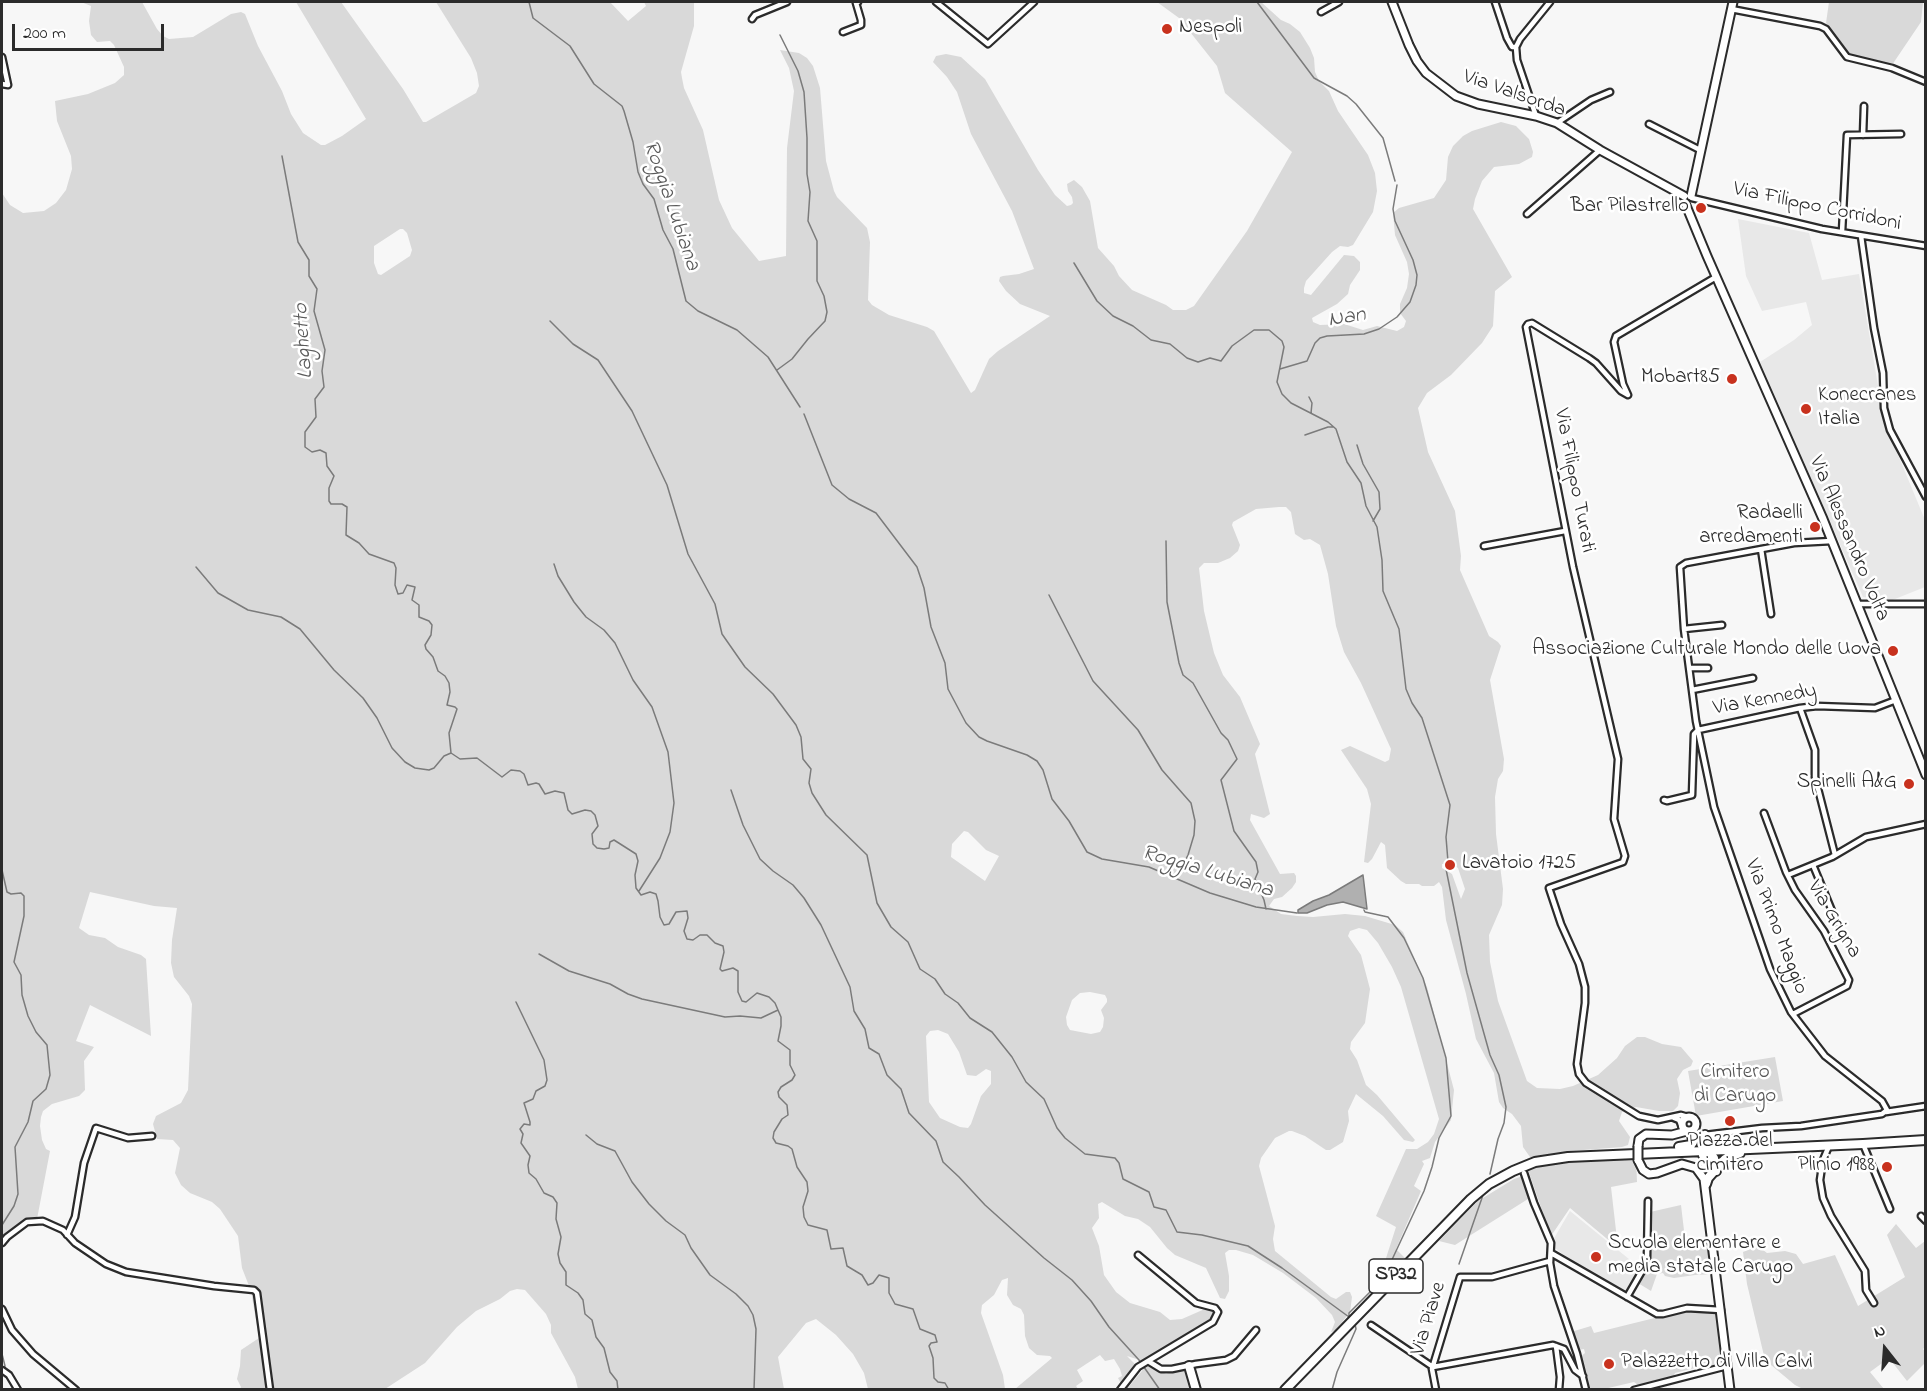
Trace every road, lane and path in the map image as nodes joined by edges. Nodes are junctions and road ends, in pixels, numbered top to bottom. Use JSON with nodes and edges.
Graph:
{"nodes":[{"id":1,"x":788,"y":2,"type":"edge"},
{"id":2,"x":856,"y":2,"type":"edge"},
{"id":3,"x":936,"y":2,"type":"edge"},
{"id":4,"x":1034,"y":2,"type":"edge"},
{"id":5,"x":1339,"y":2,"type":"edge"},
{"id":6,"x":1392,"y":2,"type":"edge"},
{"id":7,"x":1495,"y":2,"type":"edge"},
{"id":8,"x":1550,"y":2,"type":"edge"},
{"id":9,"x":1732,"y":5,"type":"edge"},
{"id":10,"x":1321,"y":12,"type":"dead end"},
{"id":11,"x":752,"y":19,"type":"dead end"},
{"id":12,"x":843,"y":32,"type":"dead end"},
{"id":13,"x":1516,"y":47,"type":"junction"},
{"id":14,"x":2,"y":57,"type":"edge"},
{"id":15,"x":1926,"y":82,"type":"edge"},
{"id":16,"x":2,"y":84,"type":"edge"},
{"id":17,"x":1610,"y":92,"type":"dead end"},
{"id":18,"x":1863,"y":106,"type":"dead end"},
{"id":19,"x":1536,"y":116,"type":"junction"},
{"id":20,"x":1557,"y":123,"type":"junction"},
{"id":21,"x":1648,"y":124,"type":"dead end"},
{"id":22,"x":1900,"y":134,"type":"dead end"},
{"id":23,"x":1863,"y":135,"type":"junction"},
{"id":24,"x":1600,"y":150,"type":"junction"},
{"id":25,"x":1700,"y":150,"type":"junction"},
{"id":26,"x":1688,"y":199,"type":"junction"},
{"id":27,"x":1527,"y":214,"type":"dead end"},
{"id":28,"x":1842,"y":232,"type":"junction"},
{"id":29,"x":1861,"y":236,"type":"junction"},
{"id":30,"x":1926,"y":246,"type":"edge"},
{"id":31,"x":1716,"y":277,"type":"junction"},
{"id":32,"x":1926,"y":497,"type":"edge"},
{"id":33,"x":1566,"y":531,"type":"junction"},
{"id":34,"x":1832,"y":541,"type":"junction"},
{"id":35,"x":1484,"y":546,"type":"dead end"},
{"id":36,"x":1761,"y":549,"type":"junction"},
{"id":37,"x":1858,"y":604,"type":"junction"},
{"id":38,"x":1926,"y":604,"type":"edge"},
{"id":39,"x":1771,"y":614,"type":"dead end"},
{"id":40,"x":1722,"y":625,"type":"dead end"},
{"id":41,"x":1684,"y":629,"type":"junction"},
{"id":42,"x":1690,"y":668,"type":"junction"},
{"id":43,"x":1708,"y":668,"type":"dead end"},
{"id":44,"x":1753,"y":678,"type":"dead end"},
{"id":45,"x":1692,"y":690,"type":"junction"},
{"id":46,"x":1896,"y":700,"type":"junction"},
{"id":47,"x":1800,"y":708,"type":"junction"},
{"id":48,"x":1698,"y":730,"type":"junction"},
{"id":49,"x":1926,"y":776,"type":"edge"},
{"id":50,"x":1664,"y":800,"type":"dead end"},
{"id":51,"x":1764,"y":813,"type":"dead end"},
{"id":52,"x":1926,"y":824,"type":"edge"},
{"id":53,"x":1835,"y":855,"type":"junction"},
{"id":54,"x":1813,"y":865,"type":"junction"},
{"id":55,"x":1788,"y":875,"type":"junction"},
{"id":56,"x":1837,"y":923,"type":"dead end"},
{"id":57,"x":1792,"y":1014,"type":"junction"},
{"id":58,"x":1926,"y":1106,"type":"edge"},
{"id":59,"x":1886,"y":1112,"type":"junction"},
{"id":60,"x":1672,"y":1117,"type":"junction"},
{"id":61,"x":1688,"y":1117,"type":"junction"},
{"id":62,"x":1696,"y":1123,"type":"junction"},
{"id":63,"x":1685,"y":1130,"type":"junction"},
{"id":64,"x":1705,"y":1135,"type":"junction"},
{"id":65,"x":152,"y":1136,"type":"dead end"},
{"id":66,"x":1926,"y":1140,"type":"edge"},
{"id":67,"x":1863,"y":1144,"type":"junction"},
{"id":68,"x":1829,"y":1146,"type":"junction"},
{"id":69,"x":1752,"y":1149,"type":"junction"},
{"id":70,"x":1660,"y":1153,"type":"junction"},
{"id":71,"x":1645,"y":1154,"type":"junction"},
{"id":72,"x":1716,"y":1172,"type":"junction"},
{"id":73,"x":1524,"y":1173,"type":"dead end"},
{"id":74,"x":1706,"y":1184,"type":"junction"},
{"id":75,"x":1648,"y":1201,"type":"dead end"},
{"id":76,"x":1890,"y":1209,"type":"dead end"},
{"id":77,"x":1921,"y":1216,"type":"dead end"},
{"id":78,"x":1926,"y":1221,"type":"edge"},
{"id":79,"x":67,"y":1235,"type":"junction"},
{"id":80,"x":2,"y":1243,"type":"edge"},
{"id":81,"x":1551,"y":1253,"type":"junction"},
{"id":82,"x":1138,"y":1255,"type":"dead end"},
{"id":83,"x":1550,"y":1261,"type":"junction"},
{"id":84,"x":1627,"y":1297,"type":"junction"},
{"id":85,"x":1874,"y":1303,"type":"dead end"},
{"id":86,"x":2,"y":1309,"type":"edge"},
{"id":87,"x":1721,"y":1310,"type":"junction"},
{"id":88,"x":1371,"y":1325,"type":"dead end"},
{"id":89,"x":1257,"y":1330,"type":"dead end"},
{"id":90,"x":1556,"y":1346,"type":"junction"},
{"id":91,"x":1148,"y":1361,"type":"junction"},
{"id":92,"x":1189,"y":1366,"type":"junction"},
{"id":93,"x":1727,"y":1366,"type":"junction"},
{"id":94,"x":1433,"y":1367,"type":"junction"},
{"id":95,"x":2,"y":1370,"type":"edge"},
{"id":96,"x":1583,"y":1376,"type":"junction"},
{"id":97,"x":18,"y":1389,"type":"edge"},
{"id":98,"x":76,"y":1389,"type":"edge"},
{"id":99,"x":270,"y":1389,"type":"edge"},
{"id":100,"x":1120,"y":1389,"type":"edge"},
{"id":101,"x":1196,"y":1389,"type":"edge"},
{"id":102,"x":1285,"y":1389,"type":"edge"},
{"id":103,"x":1436,"y":1389,"type":"edge"},
{"id":104,"x":1559,"y":1389,"type":"edge"},
{"id":105,"x":1586,"y":1389,"type":"edge"},
{"id":106,"x":1634,"y":1389,"type":"edge"},
{"id":107,"x":1730,"y":1389,"type":"edge"}],
"edges":[{"from":1,"to":11,"type":"street"},
{"from":2,"to":12,"type":"street"},
{"from":3,"to":4,"type":"street"},
{"from":5,"to":10,"type":"street"},
{"from":6,"to":19,"type":"street","name":"Via Valsorda"},
{"from":7,"to":13,"type":"street"},
{"from":8,"to":13,"type":"street"},
{"from":9,"to":15,"type":"street"},
{"from":9,"to":25,"type":"street"},
{"from":13,"to":19,"type":"street"},
{"from":14,"to":16,"type":"street"},
{"from":17,"to":20,"type":"street"},
{"from":18,"to":23,"type":"street"},
{"from":19,"to":20,"type":"street","name":"Via Valsorda"},
{"from":20,"to":24,"type":"street","name":"Via Valsorda"},
{"from":21,"to":25,"type":"street"},
{"from":22,"to":23,"type":"street"},
{"from":23,"to":28,"type":"street"},
{"from":24,"to":26,"type":"street","name":"Via Valsorda"},
{"from":24,"to":27,"type":"street"},
{"from":25,"to":26,"type":"street"},
{"from":26,"to":28,"type":"street","name":"Via Filippo Corridoni"},
{"from":26,"to":31,"type":"street","name":"Via Alessandro Volta"},
{"from":28,"to":29,"type":"street","name":"Via Filippo Corridoni"},
{"from":29,"to":30,"type":"street","name":"Via Filippo Corridoni"},
{"from":29,"to":32,"type":"street"},
{"from":31,"to":33,"type":"street","name":"Via Filippo Turati"},
{"from":31,"to":34,"type":"street","name":"Via Alessandro Volta"},
{"from":33,"to":35,"type":"street"},
{"from":33,"to":60,"type":"street","name":"Via Filippo Turati"},
{"from":34,"to":36,"type":"street"},
{"from":34,"to":37,"type":"street","name":"Via Alessandro Volta"},
{"from":36,"to":39,"type":"street"},
{"from":36,"to":41,"type":"street"},
{"from":37,"to":38,"type":"street"},
{"from":37,"to":46,"type":"street","name":"Via Alessandro Volta"},
{"from":40,"to":41,"type":"street"},
{"from":41,"to":42,"type":"street"},
{"from":42,"to":43,"type":"street"},
{"from":42,"to":45,"type":"street"},
{"from":44,"to":45,"type":"street"},
{"from":45,"to":48,"type":"street"},
{"from":46,"to":47,"type":"street","name":"Via Kennedy"},
{"from":46,"to":49,"type":"street","name":"Via Alessandro Volta"},
{"from":47,"to":48,"type":"street","name":"Via Kennedy"},
{"from":47,"to":53,"type":"street"},
{"from":48,"to":50,"type":"street","name":"Via Kennedy"},
{"from":48,"to":57,"type":"street","name":"Via Primo Maggio"},
{"from":51,"to":55,"type":"street","name":"Via Grigna"},
{"from":52,"to":53,"type":"street"},
{"from":53,"to":54,"type":"street"},
{"from":54,"to":55,"type":"street"},
{"from":54,"to":56,"type":"street"},
{"from":55,"to":57,"type":"street","name":"Via Grigna"},
{"from":57,"to":59,"type":"street","name":"Via Primo Maggio"},
{"from":58,"to":59,"type":"street"},
{"from":59,"to":64,"type":"street"},
{"from":60,"to":61,"type":"street"},
{"from":60,"to":63,"type":"street"},
{"from":61,"to":62,"type":"street"},
{"from":61,"to":63,"type":"street"},
{"from":62,"to":63,"type":"street"},
{"from":62,"to":64,"type":"street"},
{"from":63,"to":64,"type":"street"},
{"from":63,"to":71,"type":"main road"},
{"from":63,"to":74,"type":"street","bridge":true},
{"from":64,"to":69,"type":"main road"},
{"from":65,"to":79,"type":"street"},
{"from":66,"to":67,"type":"main road","number":"SP32"},
{"from":67,"to":68,"type":"main road","number":"SP32"},
{"from":67,"to":76,"type":"street"},
{"from":68,"to":69,"type":"main road","number":"SP32"},
{"from":68,"to":85,"type":"street"},
{"from":69,"to":70,"type":"main road","number":"SP32"},
{"from":69,"to":72,"type":"main road"},
{"from":70,"to":71,"type":"main road","number":"SP32"},
{"from":70,"to":72,"type":"main road"},
{"from":71,"to":102,"type":"main road","number":"SP32"},
{"from":72,"to":74,"type":"main road"},
{"from":73,"to":81,"type":"street"},
{"from":74,"to":87,"type":"street"},
{"from":75,"to":84,"type":"street"},
{"from":77,"to":78,"type":"street"},
{"from":79,"to":80,"type":"street"},
{"from":79,"to":99,"type":"street"},
{"from":81,"to":83,"type":"street"},
{"from":81,"to":84,"type":"street"},
{"from":82,"to":91,"type":"street"},
{"from":83,"to":94,"type":"street","name":"Via Piave"},
{"from":83,"to":96,"type":"street"},
{"from":84,"to":87,"type":"street"},
{"from":86,"to":98,"type":"street"},
{"from":87,"to":93,"type":"street"},
{"from":88,"to":94,"type":"street"},
{"from":89,"to":92,"type":"street"},
{"from":90,"to":94,"type":"street"},
{"from":90,"to":96,"type":"street"},
{"from":90,"to":104,"type":"street"},
{"from":91,"to":92,"type":"street"},
{"from":91,"to":100,"type":"street"},
{"from":92,"to":101,"type":"main road"},
{"from":93,"to":106,"type":"street"},
{"from":93,"to":107,"type":"street"},
{"from":94,"to":103,"type":"street","name":"Via Piave"},
{"from":95,"to":97,"type":"street"},
{"from":96,"to":105,"type":"street"}]}
